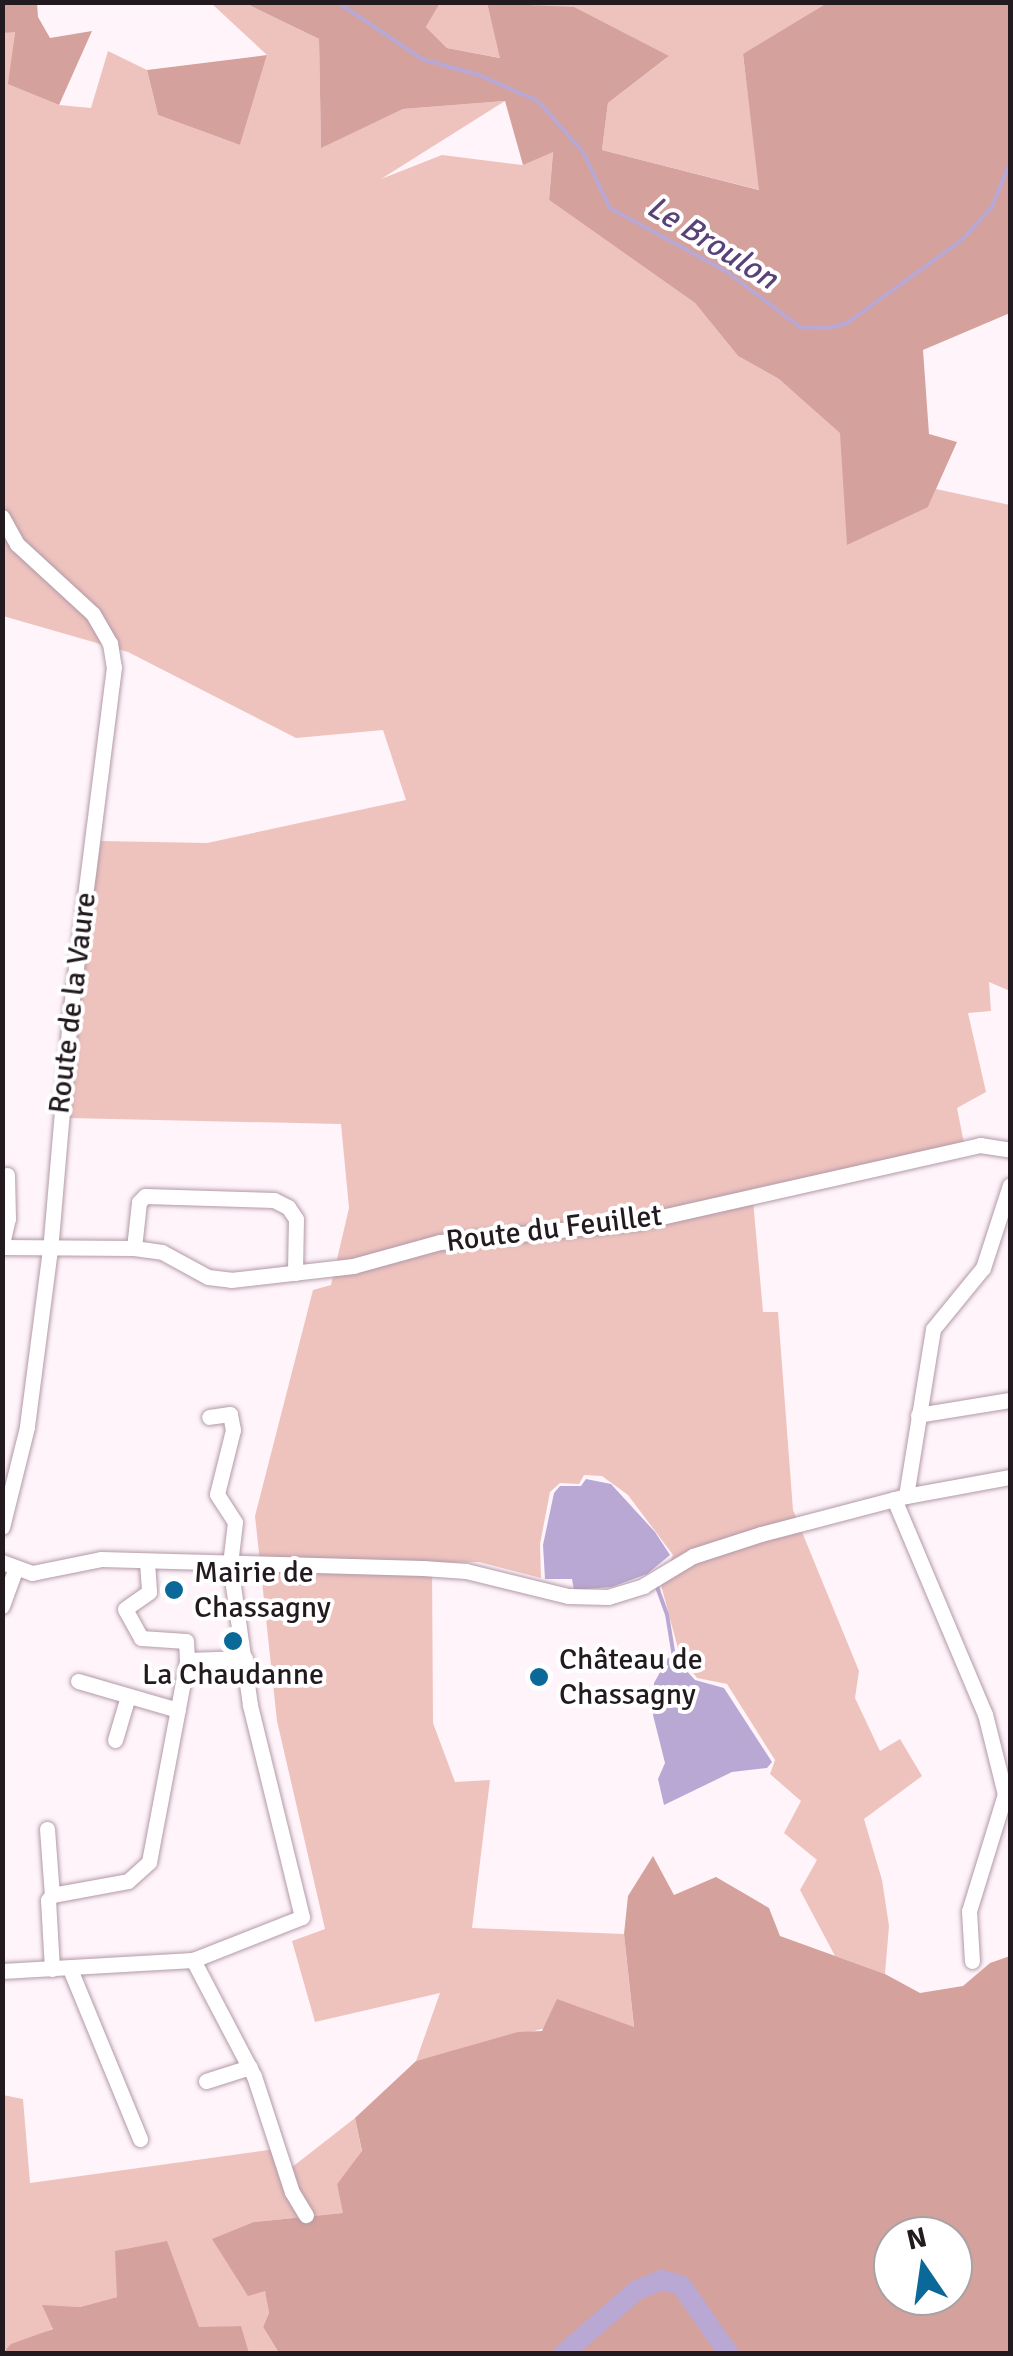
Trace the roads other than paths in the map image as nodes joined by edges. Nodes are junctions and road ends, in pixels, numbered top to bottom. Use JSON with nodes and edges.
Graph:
{"nodes":[{"id":1,"x":2,"y":518,"type":"edge"},
{"id":2,"x":1010,"y":1139,"type":"edge"},
{"id":3,"x":993,"y":1144,"type":"junction"},
{"id":4,"x":1010,"y":1150,"type":"edge"},
{"id":5,"x":7,"y":1175,"type":"dead end"},
{"id":6,"x":1010,"y":1185,"type":"edge"},
{"id":7,"x":2,"y":1246,"type":"edge"},
{"id":8,"x":134,"y":1248,"type":"junction"},
{"id":9,"x":50,"y":1249,"type":"junction"},
{"id":10,"x":295,"y":1273,"type":"junction"},
{"id":11,"x":1010,"y":1400,"type":"edge"},
{"id":12,"x":918,"y":1414,"type":"junction"},
{"id":13,"x":208,"y":1417,"type":"dead end"},
{"id":14,"x":1010,"y":1477,"type":"edge"},
{"id":15,"x":900,"y":1498,"type":"junction"},
{"id":16,"x":2,"y":1526,"type":"edge"},
{"id":17,"x":147,"y":1562,"type":"junction"},
{"id":18,"x":230,"y":1564,"type":"junction"},
{"id":19,"x":9,"y":1566,"type":"edge"},
{"id":20,"x":2,"y":1606,"type":"edge"},
{"id":21,"x":244,"y":1658,"type":"junction"},
{"id":22,"x":187,"y":1660,"type":"junction"},
{"id":23,"x":78,"y":1681,"type":"dead end"},
{"id":24,"x":128,"y":1696,"type":"junction"},
{"id":25,"x":178,"y":1710,"type":"junction"},
{"id":26,"x":115,"y":1740,"type":"dead end"},
{"id":27,"x":47,"y":1829,"type":"dead end"},
{"id":28,"x":52,"y":1894,"type":"junction"},
{"id":29,"x":193,"y":1960,"type":"junction"},
{"id":30,"x":972,"y":1961,"type":"dead end"},
{"id":31,"x":52,"y":1969,"type":"junction"},
{"id":32,"x":70,"y":1969,"type":"junction"},
{"id":33,"x":2,"y":1971,"type":"edge"},
{"id":34,"x":250,"y":2068,"type":"junction"},
{"id":35,"x":206,"y":2082,"type":"dead end"},
{"id":36,"x":140,"y":2139,"type":"dead end"},
{"id":37,"x":306,"y":2215,"type":"dead end"}],
"edges":[{"from":1,"to":9,"type":"street","name":"Route de la Vaure"},
{"from":2,"to":3,"type":"street","name":"Route du Feuillet"},
{"from":3,"to":4,"type":"street"},
{"from":3,"to":10,"type":"street","name":"Route du Feuillet"},
{"from":5,"to":7,"type":"street"},
{"from":6,"to":12,"type":"street"},
{"from":7,"to":9,"type":"street","name":"Route du Feuillet"},
{"from":8,"to":9,"type":"street","name":"Route du Feuillet"},
{"from":8,"to":10,"type":"street","name":"Route du Feuillet"},
{"from":8,"to":10,"type":"street"},
{"from":9,"to":16,"type":"street","name":"Route de la Vaure"},
{"from":11,"to":12,"type":"street"},
{"from":12,"to":15,"type":"street"},
{"from":13,"to":18,"type":"street"},
{"from":14,"to":15,"type":"street"},
{"from":15,"to":18,"type":"street"},
{"from":15,"to":30,"type":"street"},
{"from":17,"to":18,"type":"street"},
{"from":17,"to":19,"type":"street"},
{"from":17,"to":22,"type":"street"},
{"from":18,"to":21,"type":"street"},
{"from":19,"to":20,"type":"street"},
{"from":21,"to":22,"type":"street"},
{"from":21,"to":29,"type":"street"},
{"from":22,"to":25,"type":"street"},
{"from":23,"to":24,"type":"street"},
{"from":24,"to":25,"type":"street"},
{"from":24,"to":26,"type":"street"},
{"from":25,"to":28,"type":"street"},
{"from":27,"to":28,"type":"street"},
{"from":28,"to":31,"type":"street"},
{"from":29,"to":32,"type":"street"},
{"from":29,"to":34,"type":"street"},
{"from":31,"to":32,"type":"street"},
{"from":31,"to":33,"type":"street"},
{"from":32,"to":36,"type":"street"},
{"from":34,"to":35,"type":"street"},
{"from":34,"to":37,"type":"street"}]}
